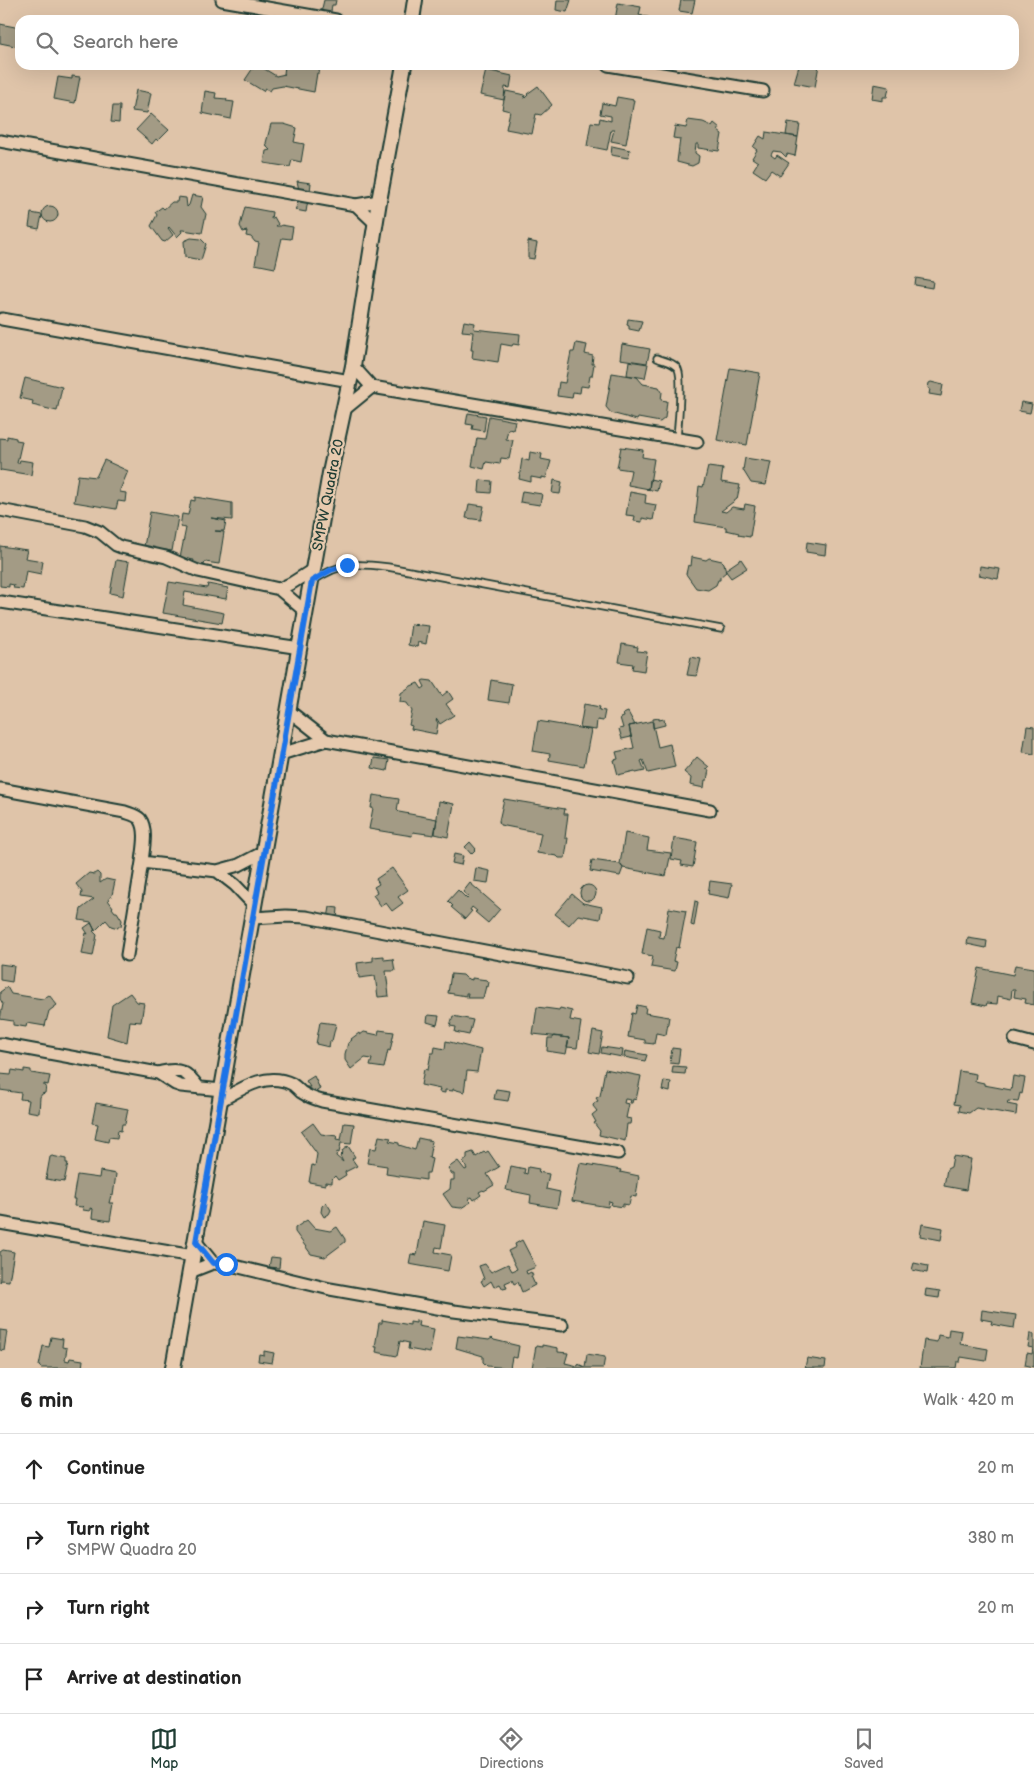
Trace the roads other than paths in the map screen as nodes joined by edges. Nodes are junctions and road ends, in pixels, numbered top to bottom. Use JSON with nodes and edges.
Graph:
{"nodes":[{"id":1,"x":222,"y":0,"type":"edge"},
{"id":2,"x":415,"y":0,"type":"edge"},
{"id":3,"x":308,"y":15,"type":"edge"},
{"id":4,"x":414,"y":15,"type":"edge"},
{"id":5,"x":403,"y":70,"type":"edge"},
{"id":6,"x":638,"y":70,"type":"edge"},
{"id":7,"x":763,"y":91,"type":"dead end"},
{"id":8,"x":0,"y":142,"type":"edge"},
{"id":9,"x":379,"y":201,"type":"junction"},
{"id":10,"x":356,"y":205,"type":"junction"},
{"id":11,"x":375,"y":223,"type":"junction"},
{"id":12,"x":2,"y":319,"type":"dead end"},
{"id":13,"x":657,"y":358,"type":"dead end"},
{"id":14,"x":353,"y":366,"type":"junction"},
{"id":15,"x":350,"y":381,"type":"junction"},
{"id":16,"x":372,"y":387,"type":"junction"},
{"id":17,"x":345,"y":409,"type":"junction"},
{"id":18,"x":677,"y":438,"type":"junction"},
{"id":19,"x":697,"y":442,"type":"dead end"},
{"id":20,"x":0,"y":510,"type":"edge"},
{"id":21,"x":313,"y":575,"type":"junction"},
{"id":22,"x":279,"y":589,"type":"junction"},
{"id":23,"x":1,"y":602,"type":"dead end"},
{"id":24,"x":306,"y":612,"type":"junction"},
{"id":25,"x":721,"y":629,"type":"dead end"},
{"id":26,"x":300,"y":648,"type":"junction"},
{"id":27,"x":289,"y":711,"type":"junction"},
{"id":28,"x":326,"y":740,"type":"junction"},
{"id":29,"x":282,"y":754,"type":"junction"},
{"id":30,"x":0,"y":789,"type":"edge"},
{"id":31,"x":710,"y":810,"type":"dead end"},
{"id":32,"x":264,"y":852,"type":"junction"},
{"id":33,"x":142,"y":862,"type":"junction"},
{"id":34,"x":217,"y":872,"type":"junction"},
{"id":35,"x":254,"y":912,"type":"junction"},
{"id":36,"x":127,"y":955,"type":"dead end"},
{"id":37,"x":628,"y":978,"type":"dead end"},
{"id":38,"x":1015,"y":1039,"type":"dead end"},
{"id":39,"x":0,"y":1044,"type":"edge"},
{"id":40,"x":1034,"y":1044,"type":"edge"},
{"id":41,"x":221,"y":1096,"type":"junction"},
{"id":42,"x":618,"y":1153,"type":"dead end"},
{"id":43,"x":0,"y":1223,"type":"edge"},
{"id":44,"x":196,"y":1242,"type":"junction"},
{"id":45,"x":193,"y":1256,"type":"junction"},
{"id":46,"x":213,"y":1263,"type":"junction"},
{"id":47,"x":190,"y":1272,"type":"junction"},
{"id":48,"x":562,"y":1325,"type":"dead end"},
{"id":49,"x":173,"y":1368,"type":"edge"}],
"edges":[{"from":1,"to":3,"type":"street"},
{"from":2,"to":4,"type":"street"},
{"from":5,"to":9,"type":"street","name":"SMPW Quadra 20"},
{"from":6,"to":7,"type":"street"},
{"from":8,"to":10,"type":"street"},
{"from":9,"to":10,"type":"street"},
{"from":9,"to":11,"type":"street","name":"SMPW Quadra 20"},
{"from":10,"to":11,"type":"street"},
{"from":11,"to":14,"type":"street","name":"SMPW Quadra 20"},
{"from":12,"to":15,"type":"street"},
{"from":13,"to":18,"type":"lane"},
{"from":14,"to":15,"type":"street","name":"SMPW Quadra 20"},
{"from":14,"to":16,"type":"street"},
{"from":15,"to":17,"type":"street","name":"SMPW Quadra 20"},
{"from":16,"to":17,"type":"street"},
{"from":16,"to":18,"type":"street"},
{"from":17,"to":21,"type":"street","name":"SMPW Quadra 20"},
{"from":18,"to":19,"type":"street"},
{"from":20,"to":22,"type":"street"},
{"from":21,"to":22,"type":"street"},
{"from":21,"to":24,"type":"street","name":"SMPW Quadra 20"},
{"from":21,"to":25,"type":"lane"},
{"from":22,"to":24,"type":"street"},
{"from":23,"to":26,"type":"street"},
{"from":24,"to":26,"type":"street","name":"SMPW Quadra 20"},
{"from":26,"to":27,"type":"street","name":"SMPW Quadra 20"},
{"from":27,"to":28,"type":"street"},
{"from":27,"to":29,"type":"street","name":"SMPW Quadra 20"},
{"from":28,"to":29,"type":"street"},
{"from":28,"to":31,"type":"street"},
{"from":29,"to":32,"type":"street","name":"SMPW Quadra 20"},
{"from":30,"to":33,"type":"street"},
{"from":32,"to":34,"type":"street"},
{"from":32,"to":35,"type":"street","name":"SMPW Quadra 20"},
{"from":33,"to":34,"type":"street"},
{"from":33,"to":36,"type":"street"},
{"from":34,"to":35,"type":"street"},
{"from":35,"to":37,"type":"street"},
{"from":35,"to":41,"type":"street","name":"SMPW Quadra 20"},
{"from":38,"to":40,"type":"street"},
{"from":39,"to":41,"type":"street"},
{"from":41,"to":42,"type":"street"},
{"from":41,"to":44,"type":"street","name":"SMPW Quadra 20"},
{"from":43,"to":45,"type":"street"},
{"from":44,"to":45,"type":"street","name":"SMPW Quadra 20"},
{"from":44,"to":46,"type":"street"},
{"from":45,"to":47,"type":"street","name":"SMPW Quadra 20"},
{"from":46,"to":47,"type":"street"},
{"from":46,"to":48,"type":"street"},
{"from":47,"to":49,"type":"street","name":"SMPW Quadra 20"}]}
